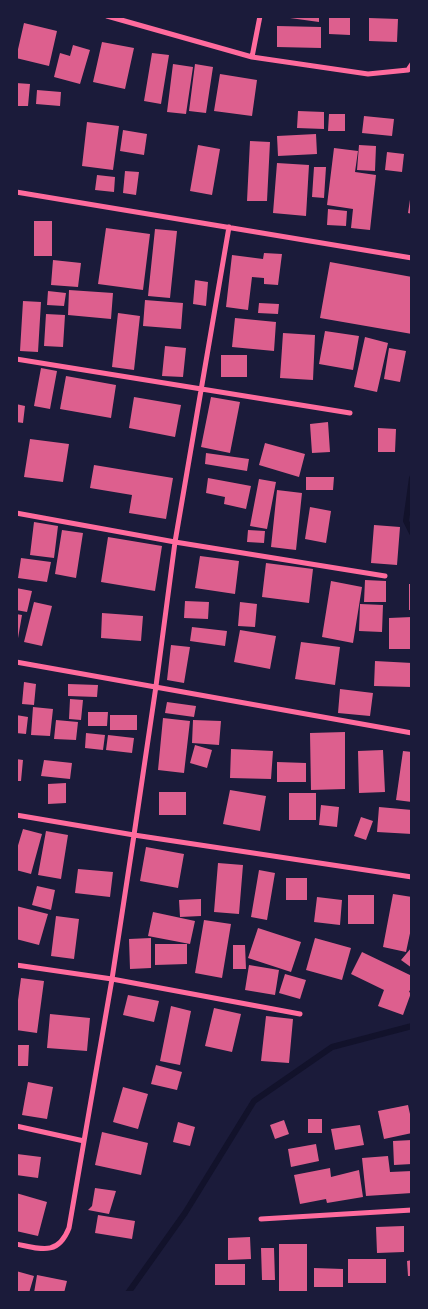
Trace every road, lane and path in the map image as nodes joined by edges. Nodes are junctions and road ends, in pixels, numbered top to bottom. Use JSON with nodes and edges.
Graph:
{"nodes":[{"id":1,"x":107,"y":16,"type":"edge"},
{"id":2,"x":260,"y":16,"type":"edge"},
{"id":3,"x":252,"y":57,"type":"junction"},
{"id":4,"x":412,"y":64,"type":"edge"},
{"id":5,"x":16,"y":192,"type":"edge"},
{"id":6,"x":229,"y":227,"type":"junction"},
{"id":7,"x":412,"y":258,"type":"edge"},
{"id":8,"x":16,"y":359,"type":"edge"},
{"id":9,"x":200,"y":389,"type":"junction"},
{"id":10,"x":350,"y":413,"type":"dead end"},
{"id":11,"x":16,"y":513,"type":"edge"},
{"id":12,"x":175,"y":542,"type":"junction"},
{"id":13,"x":385,"y":576,"type":"dead end"},
{"id":14,"x":16,"y":662,"type":"edge"},
{"id":15,"x":156,"y":686,"type":"junction"},
{"id":16,"x":412,"y":733,"type":"edge"},
{"id":17,"x":16,"y":815,"type":"edge"},
{"id":18,"x":134,"y":835,"type":"junction"},
{"id":19,"x":412,"y":877,"type":"edge"},
{"id":20,"x":16,"y":965,"type":"edge"},
{"id":21,"x":112,"y":979,"type":"junction"},
{"id":22,"x":300,"y":1014,"type":"dead end"},
{"id":23,"x":16,"y":1126,"type":"edge"},
{"id":24,"x":84,"y":1141,"type":"junction"},
{"id":25,"x":412,"y":1210,"type":"edge"},
{"id":26,"x":261,"y":1219,"type":"dead end"},
{"id":27,"x":16,"y":1244,"type":"edge"}],
"edges":[{"from":1,"to":3,"type":"street"},
{"from":2,"to":3,"type":"street"},
{"from":3,"to":4,"type":"street"},
{"from":5,"to":6,"type":"street"},
{"from":6,"to":7,"type":"street"},
{"from":6,"to":9,"type":"street"},
{"from":8,"to":9,"type":"street"},
{"from":9,"to":10,"type":"street"},
{"from":9,"to":12,"type":"street"},
{"from":11,"to":12,"type":"street"},
{"from":12,"to":13,"type":"street"},
{"from":12,"to":15,"type":"street"},
{"from":14,"to":15,"type":"street"},
{"from":15,"to":16,"type":"street"},
{"from":15,"to":18,"type":"street"},
{"from":17,"to":18,"type":"street"},
{"from":18,"to":19,"type":"street"},
{"from":18,"to":21,"type":"street"},
{"from":20,"to":21,"type":"street"},
{"from":21,"to":22,"type":"street"},
{"from":21,"to":24,"type":"street"},
{"from":23,"to":24,"type":"street"},
{"from":24,"to":27,"type":"street"},
{"from":25,"to":26,"type":"street"}]}
